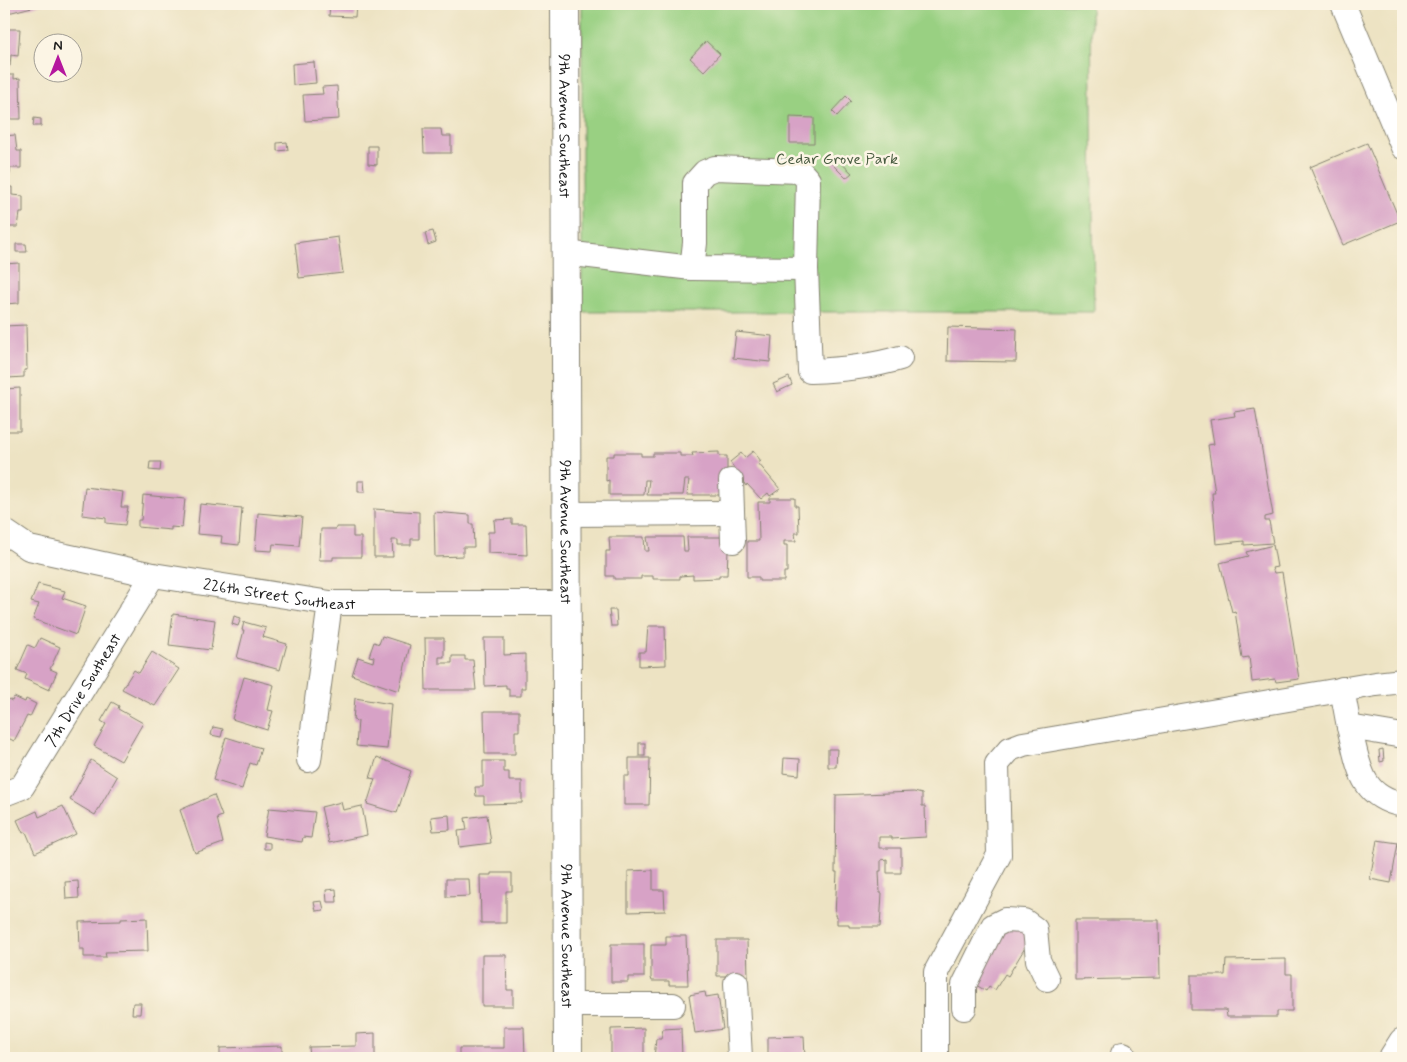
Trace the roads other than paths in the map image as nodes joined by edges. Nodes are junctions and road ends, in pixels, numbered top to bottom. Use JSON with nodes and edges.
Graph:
{"nodes":[{"id":1,"x":565,"y":4,"type":"edge"},
{"id":2,"x":1343,"y":4,"type":"edge"},
{"id":3,"x":1403,"y":147,"type":"edge"},
{"id":4,"x":565,"y":253,"type":"junction"},
{"id":5,"x":692,"y":268,"type":"junction"},
{"id":6,"x":806,"y":269,"type":"junction"},
{"id":7,"x":900,"y":358,"type":"dead end"},
{"id":8,"x":731,"y":481,"type":"dead end"},
{"id":9,"x":732,"y":513,"type":"junction"},
{"id":10,"x":565,"y":514,"type":"junction"},
{"id":11,"x":4,"y":531,"type":"edge"},
{"id":12,"x":732,"y":542,"type":"dead end"},
{"id":13,"x":153,"y":575,"type":"junction"},
{"id":14,"x":330,"y":603,"type":"junction"},
{"id":15,"x":565,"y":603,"type":"junction"},
{"id":16,"x":1403,"y":681,"type":"edge"},
{"id":17,"x":1342,"y":689,"type":"junction"},
{"id":18,"x":1349,"y":727,"type":"junction"},
{"id":19,"x":1403,"y":736,"type":"edge"},
{"id":20,"x":309,"y":760,"type":"dead end"},
{"id":21,"x":4,"y":794,"type":"edge"},
{"id":22,"x":1403,"y":805,"type":"edge"},
{"id":23,"x":1047,"y":979,"type":"dead end"},
{"id":24,"x":736,"y":983,"type":"dead end"},
{"id":25,"x":568,"y":1005,"type":"junction"},
{"id":26,"x":673,"y":1005,"type":"dead end"},
{"id":27,"x":964,"y":1008,"type":"dead end"},
{"id":28,"x":1403,"y":1042,"type":"edge"},
{"id":29,"x":568,"y":1058,"type":"edge"},
{"id":30,"x":740,"y":1058,"type":"edge"},
{"id":31,"x":936,"y":1058,"type":"edge"},
{"id":32,"x":1393,"y":1058,"type":"edge"}],
"edges":[{"from":1,"to":4,"type":"main road","name":"9th Avenue Southeast"},
{"from":2,"to":3,"type":"street"},
{"from":4,"to":5,"type":"street"},
{"from":4,"to":10,"type":"main road","name":"9th Avenue Southeast"},
{"from":5,"to":6,"type":"street"},
{"from":5,"to":6,"type":"street"},
{"from":6,"to":7,"type":"street"},
{"from":8,"to":9,"type":"street"},
{"from":9,"to":10,"type":"street"},
{"from":9,"to":12,"type":"street"},
{"from":10,"to":15,"type":"main road","name":"9th Avenue Southeast"},
{"from":11,"to":13,"type":"street","name":"226th Street Southeast"},
{"from":13,"to":14,"type":"street","name":"226th Street Southeast"},
{"from":13,"to":21,"type":"street","name":"7th Drive Southeast"},
{"from":14,"to":15,"type":"street","name":"226th Street Southeast"},
{"from":14,"to":20,"type":"street"},
{"from":15,"to":25,"type":"main road","name":"9th Avenue Southeast"},
{"from":16,"to":17,"type":"street"},
{"from":17,"to":18,"type":"street"},
{"from":17,"to":31,"type":"street"},
{"from":18,"to":19,"type":"street"},
{"from":18,"to":22,"type":"street"},
{"from":23,"to":27,"type":"street"},
{"from":24,"to":30,"type":"street"},
{"from":25,"to":26,"type":"street"},
{"from":25,"to":29,"type":"main road","name":"9th Avenue Southeast"},
{"from":28,"to":32,"type":"main road"}]}
